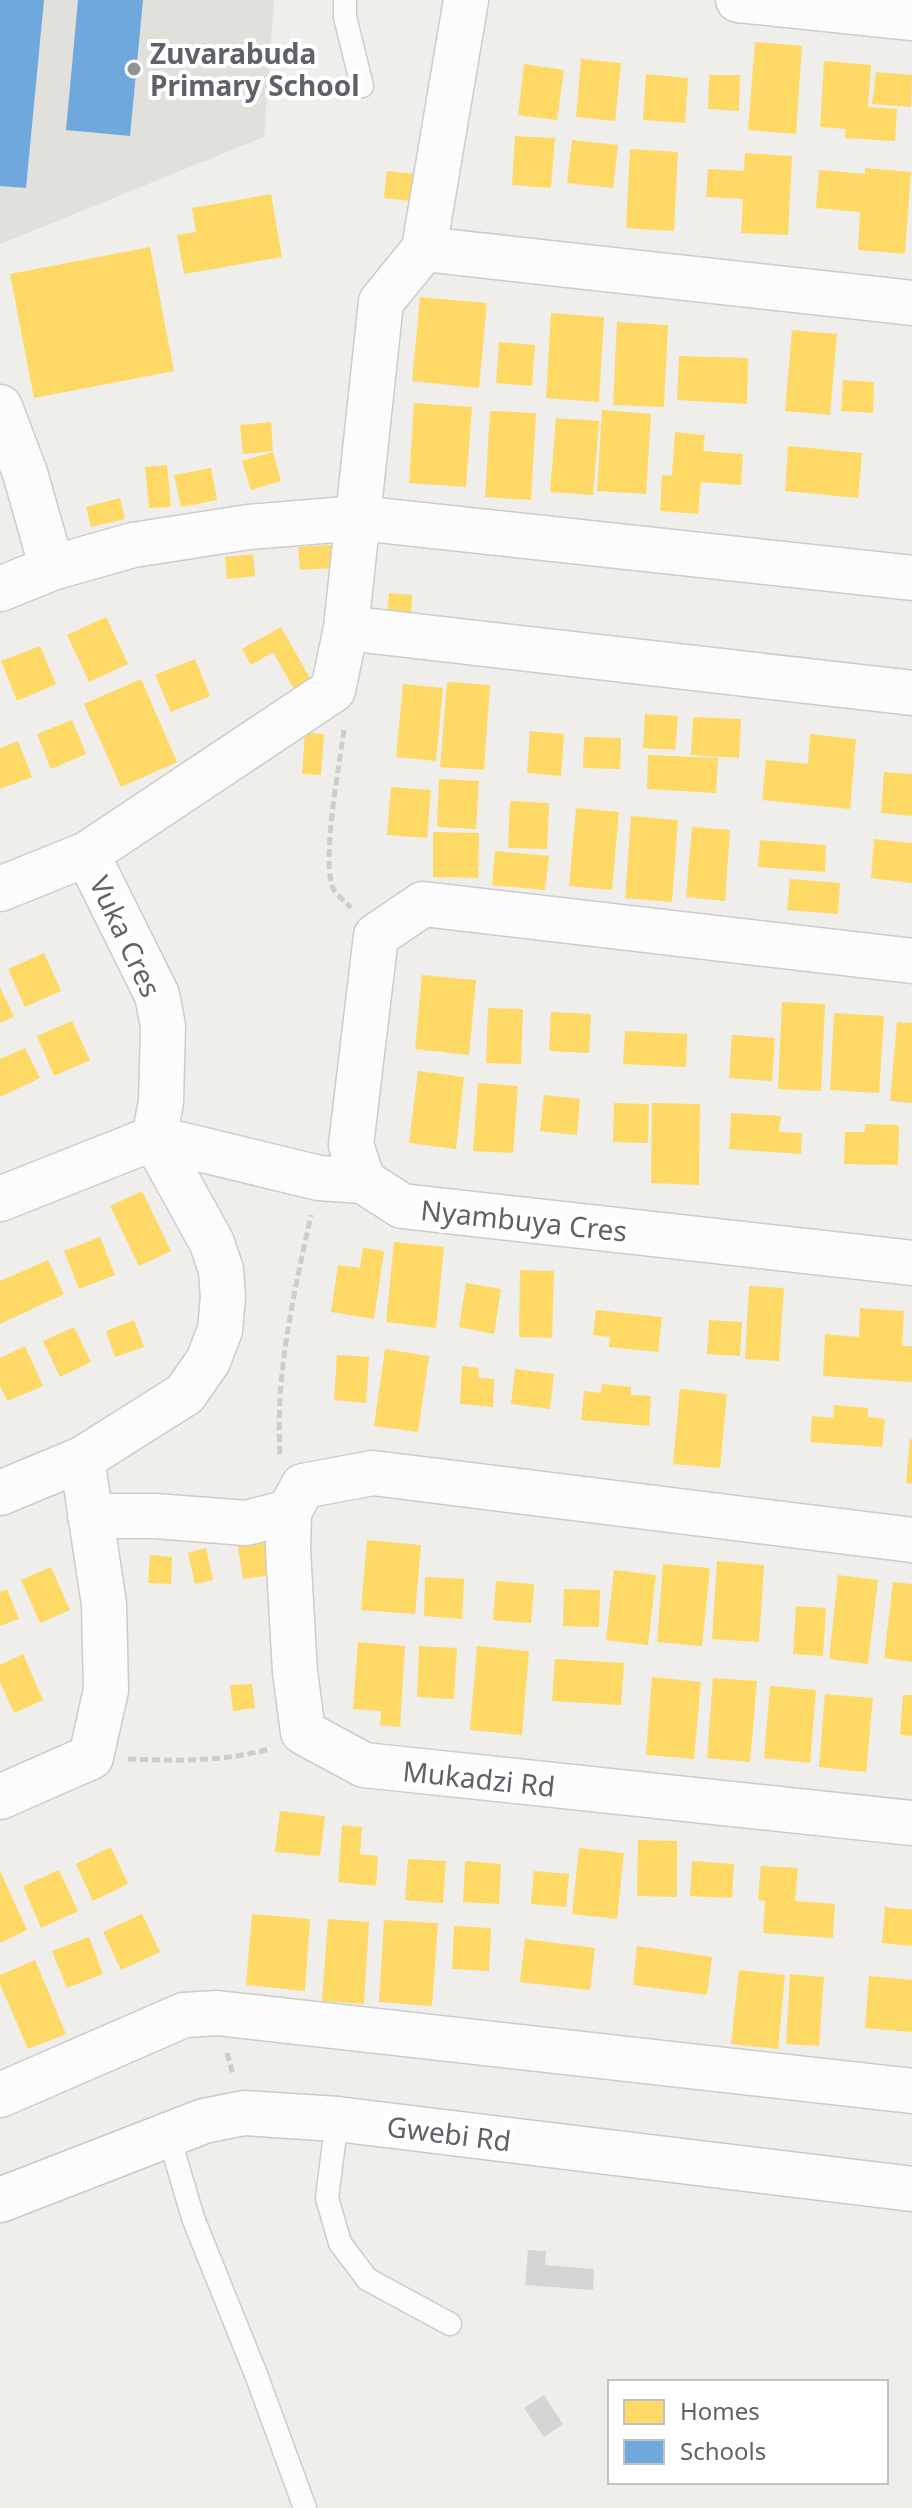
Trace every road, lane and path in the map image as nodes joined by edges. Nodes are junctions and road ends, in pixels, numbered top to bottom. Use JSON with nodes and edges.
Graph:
{"nodes":[{"id":1,"x":345,"y":0,"type":"edge"},
{"id":2,"x":466,"y":0,"type":"edge"},
{"id":3,"x":738,"y":0,"type":"edge"},
{"id":4,"x":912,"y":18,"type":"edge"},
{"id":5,"x":362,"y":86,"type":"dead end"},
{"id":6,"x":424,"y":249,"type":"junction"},
{"id":7,"x":912,"y":303,"type":"edge"},
{"id":8,"x":0,"y":407,"type":"edge"},
{"id":9,"x":359,"y":518,"type":"junction"},
{"id":10,"x":52,"y":568,"type":"junction"},
{"id":11,"x":912,"y":578,"type":"edge"},
{"id":12,"x":0,"y":589,"type":"edge"},
{"id":13,"x":346,"y":628,"type":"junction"},
{"id":14,"x":333,"y":690,"type":"junction"},
{"id":15,"x":912,"y":693,"type":"edge"},
{"id":16,"x":87,"y":854,"type":"junction"},
{"id":17,"x":0,"y":889,"type":"edge"},
{"id":18,"x":376,"y":936,"type":"junction"},
{"id":19,"x":912,"y":961,"type":"edge"},
{"id":20,"x":154,"y":1138,"type":"junction"},
{"id":21,"x":319,"y":1178,"type":"junction"},
{"id":22,"x":363,"y":1181,"type":"junction"},
{"id":23,"x":0,"y":1199,"type":"edge"},
{"id":24,"x":912,"y":1263,"type":"edge"},
{"id":25,"x":82,"y":1459,"type":"junction"},
{"id":26,"x":0,"y":1493,"type":"edge"},
{"id":27,"x":296,"y":1499,"type":"junction"},
{"id":28,"x":90,"y":1516,"type":"junction"},
{"id":29,"x":912,"y":1540,"type":"edge"},
{"id":30,"x":303,"y":1732,"type":"junction"},
{"id":31,"x":91,"y":1757,"type":"junction"},
{"id":32,"x":0,"y":1797,"type":"edge"},
{"id":33,"x":912,"y":1823,"type":"edge"},
{"id":34,"x":217,"y":2013,"type":"junction"},
{"id":35,"x":912,"y":2091,"type":"edge"},
{"id":36,"x":0,"y":2095,"type":"edge"},
{"id":37,"x":244,"y":2113,"type":"junction"},
{"id":38,"x":337,"y":2119,"type":"junction"},
{"id":39,"x":168,"y":2133,"type":"junction"},
{"id":40,"x":912,"y":2189,"type":"edge"},
{"id":41,"x":0,"y":2200,"type":"edge"},
{"id":42,"x":450,"y":2324,"type":"dead end"},
{"id":43,"x":305,"y":2508,"type":"edge"}],
"edges":[{"from":1,"to":5,"type":"lane"},
{"from":2,"to":6,"type":"street"},
{"from":3,"to":4,"type":"street"},
{"from":6,"to":7,"type":"street"},
{"from":6,"to":9,"type":"street"},
{"from":8,"to":10,"type":"street"},
{"from":9,"to":10,"type":"street"},
{"from":9,"to":11,"type":"street"},
{"from":9,"to":13,"type":"street"},
{"from":10,"to":12,"type":"street"},
{"from":13,"to":14,"type":"street"},
{"from":13,"to":15,"type":"street"},
{"from":14,"to":16,"type":"street"},
{"from":14,"to":18,"type":"path"},
{"from":16,"to":17,"type":"street","name":"Vuka Cres"},
{"from":16,"to":20,"type":"street","name":"Vuka Cres"},
{"from":18,"to":19,"type":"street"},
{"from":18,"to":22,"type":"street"},
{"from":20,"to":21,"type":"street"},
{"from":20,"to":23,"type":"street"},
{"from":20,"to":25,"type":"street"},
{"from":21,"to":22,"type":"street"},
{"from":21,"to":27,"type":"path"},
{"from":22,"to":24,"type":"street","name":"Nyambuya Cres"},
{"from":25,"to":26,"type":"street"},
{"from":25,"to":28,"type":"street"},
{"from":27,"to":28,"type":"street"},
{"from":27,"to":29,"type":"street"},
{"from":27,"to":30,"type":"street"},
{"from":28,"to":31,"type":"street"},
{"from":30,"to":31,"type":"path"},
{"from":30,"to":33,"type":"street","name":"Mukadzi Rd"},
{"from":31,"to":32,"type":"street"},
{"from":34,"to":35,"type":"street"},
{"from":34,"to":36,"type":"street"},
{"from":34,"to":37,"type":"path"},
{"from":37,"to":38,"type":"street","name":"Gwebi Rd"},
{"from":37,"to":39,"type":"street","name":"Gwebi Rd"},
{"from":38,"to":40,"type":"street","name":"Gwebi Rd"},
{"from":38,"to":42,"type":"lane"},
{"from":39,"to":41,"type":"street","name":"Gwebi Rd"},
{"from":39,"to":43,"type":"lane"}]}
